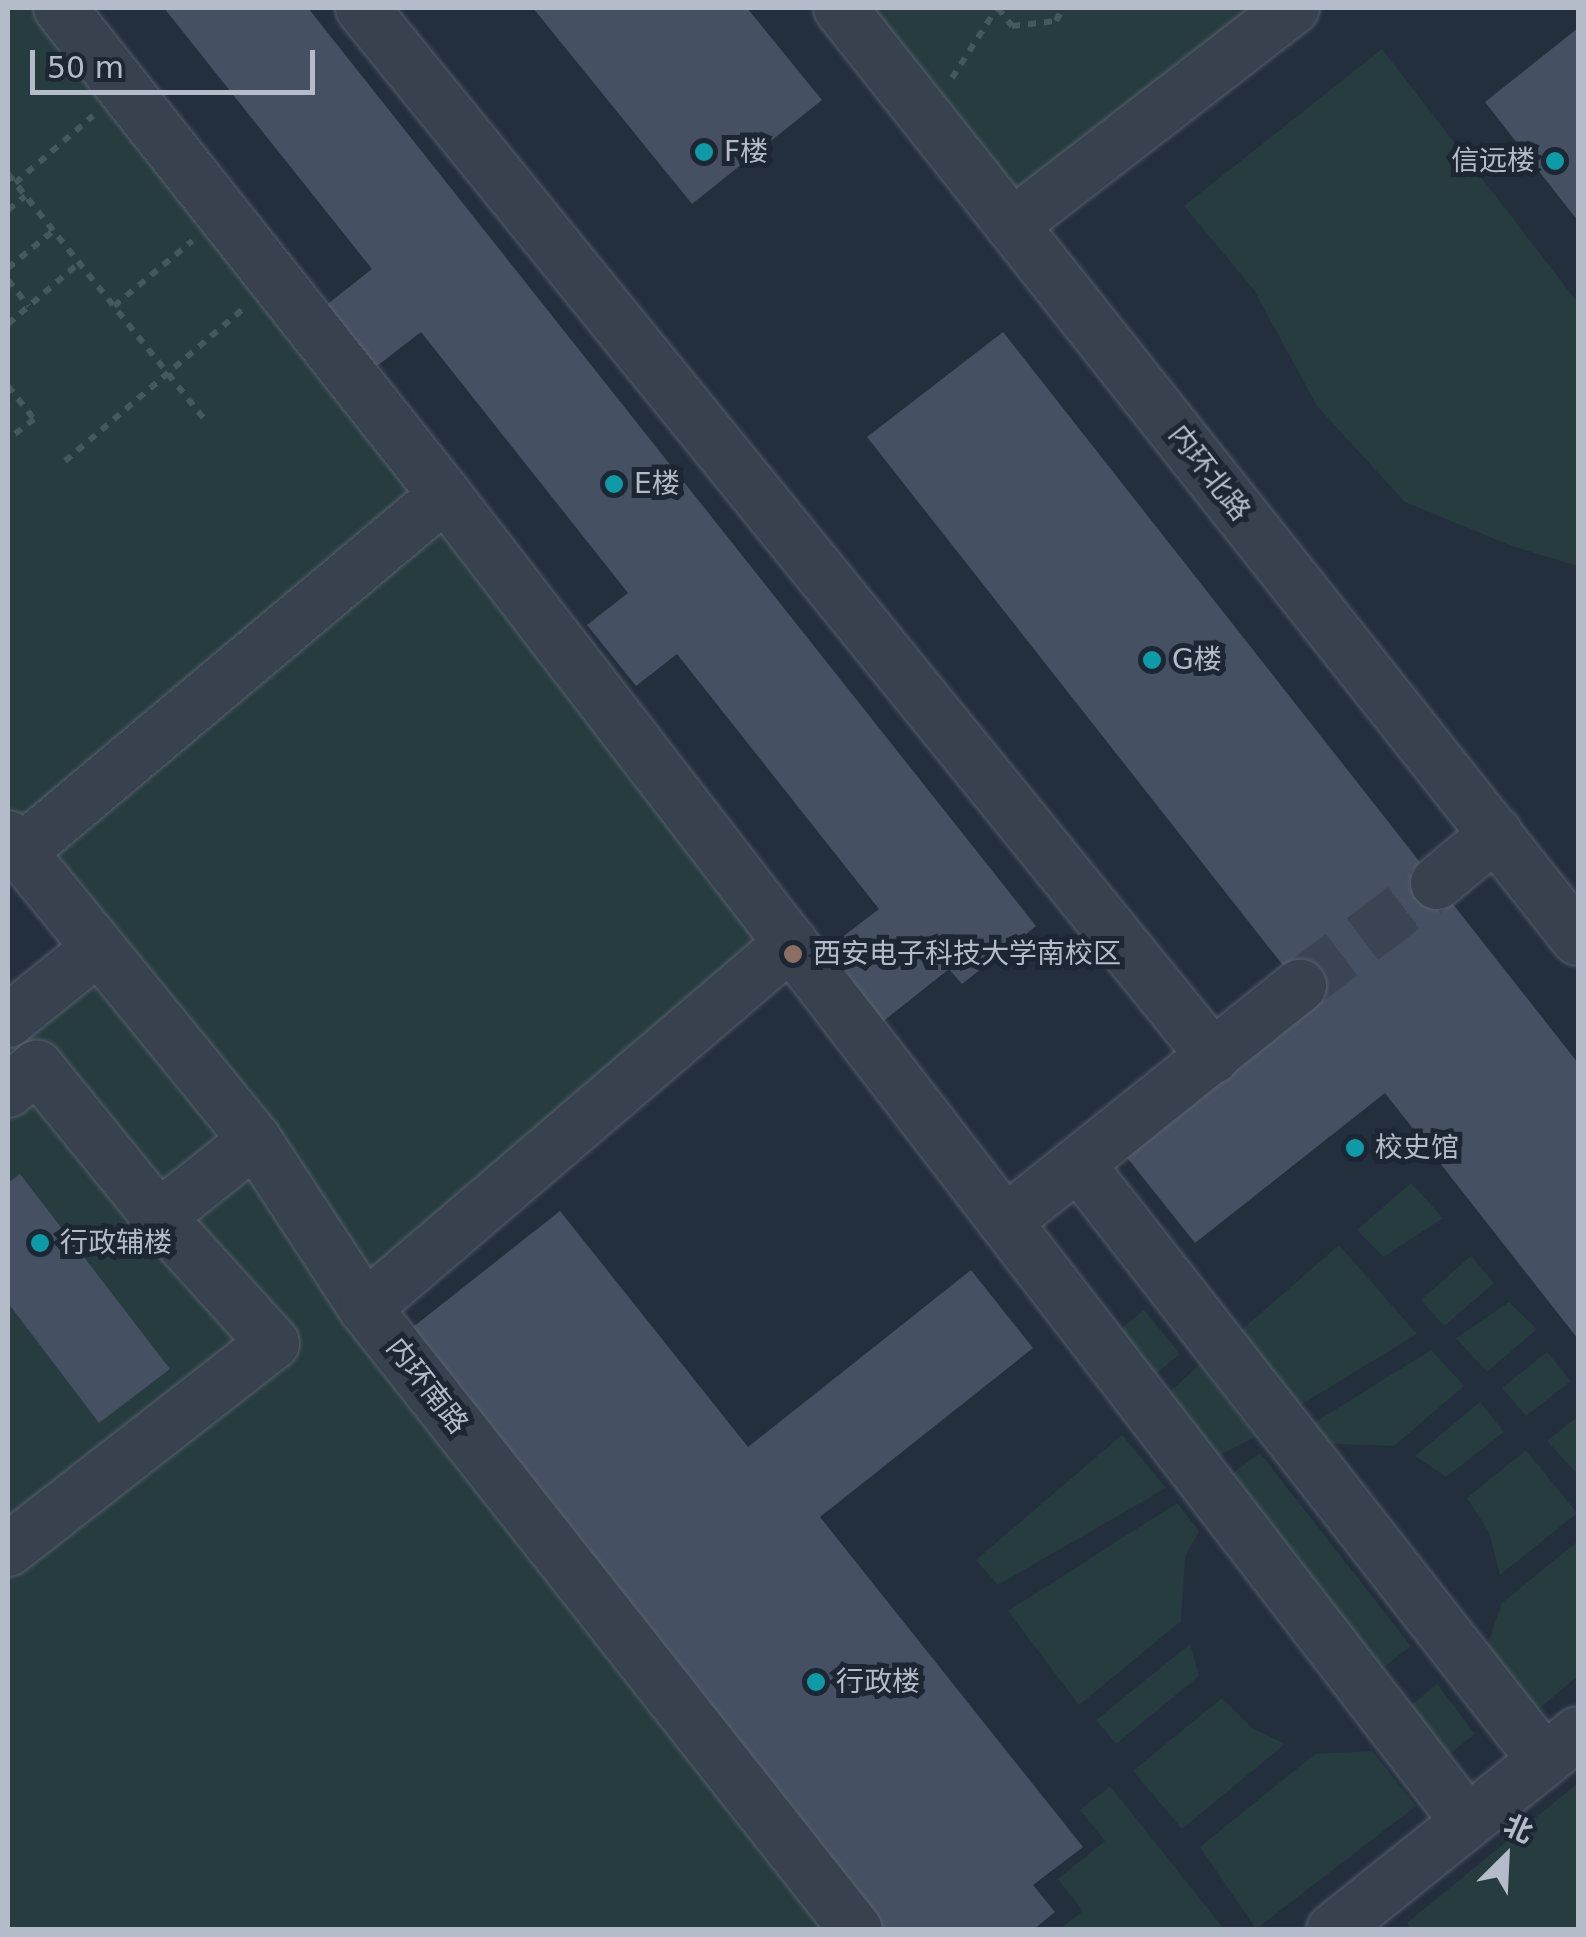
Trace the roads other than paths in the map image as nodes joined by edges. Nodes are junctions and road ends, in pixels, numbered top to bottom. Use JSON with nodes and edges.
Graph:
{"nodes":[{"id":1,"x":60,"y":8,"type":"edge"},
{"id":2,"x":362,"y":8,"type":"edge"},
{"id":3,"x":840,"y":8,"type":"edge"},
{"id":4,"x":1294,"y":8,"type":"edge"},
{"id":5,"x":1012,"y":225,"type":"junction"},
{"id":6,"x":445,"y":495,"type":"junction"},
{"id":7,"x":1496,"y":834,"type":"junction"},
{"id":8,"x":14,"y":844,"type":"edge"},
{"id":9,"x":1437,"y":884,"type":"tunnel mouth"},
{"id":10,"x":1578,"y":939,"type":"edge"},
{"id":11,"x":791,"y":943,"type":"junction"},
{"id":12,"x":95,"y":951,"type":"junction"},
{"id":13,"x":1300,"y":986,"type":"tunnel mouth"},
{"id":14,"x":8,"y":1021,"type":"edge"},
{"id":15,"x":1214,"y":1056,"type":"junction"},
{"id":16,"x":8,"y":1091,"type":"edge"},
{"id":17,"x":255,"y":1140,"type":"junction"},
{"id":18,"x":1078,"y":1164,"type":"junction"},
{"id":19,"x":159,"y":1217,"type":"junction"},
{"id":20,"x":1006,"y":1222,"type":"junction"},
{"id":21,"x":365,"y":1308,"type":"junction"},
{"id":22,"x":8,"y":1550,"type":"edge"},
{"id":23,"x":1561,"y":1747,"type":"edge"},
{"id":24,"x":1466,"y":1820,"type":"junction"},
{"id":25,"x":1354,"y":1923,"type":"edge"},
{"id":26,"x":856,"y":1930,"type":"edge"}],
"edges":[{"from":1,"to":6,"type":"lane"},
{"from":2,"to":15,"type":"lane"},
{"from":3,"to":5,"type":"lane","name":"内环北路"},
{"from":4,"to":5,"type":"lane"},
{"from":5,"to":7,"type":"lane","name":"内环北路"},
{"from":6,"to":8,"type":"lane"},
{"from":6,"to":11,"type":"lane"},
{"from":7,"to":9,"type":"lane"},
{"from":7,"to":10,"type":"lane","name":"内环北路"},
{"from":8,"to":12,"type":"lane","name":"内环南路"},
{"from":11,"to":20,"type":"lane"},
{"from":11,"to":21,"type":"lane"},
{"from":12,"to":14,"type":"lane"},
{"from":12,"to":17,"type":"lane","name":"内环南路"},
{"from":13,"to":15,"type":"lane"},
{"from":15,"to":18,"type":"lane"},
{"from":16,"to":19,"type":"lane"},
{"from":17,"to":19,"type":"lane"},
{"from":17,"to":21,"type":"lane","name":"内环南路"},
{"from":18,"to":20,"type":"lane"},
{"from":18,"to":23,"type":"lane"},
{"from":19,"to":22,"type":"lane"},
{"from":20,"to":24,"type":"lane"},
{"from":21,"to":26,"type":"lane","name":"内环南路"},
{"from":23,"to":24,"type":"lane"},
{"from":24,"to":25,"type":"lane"}]}
